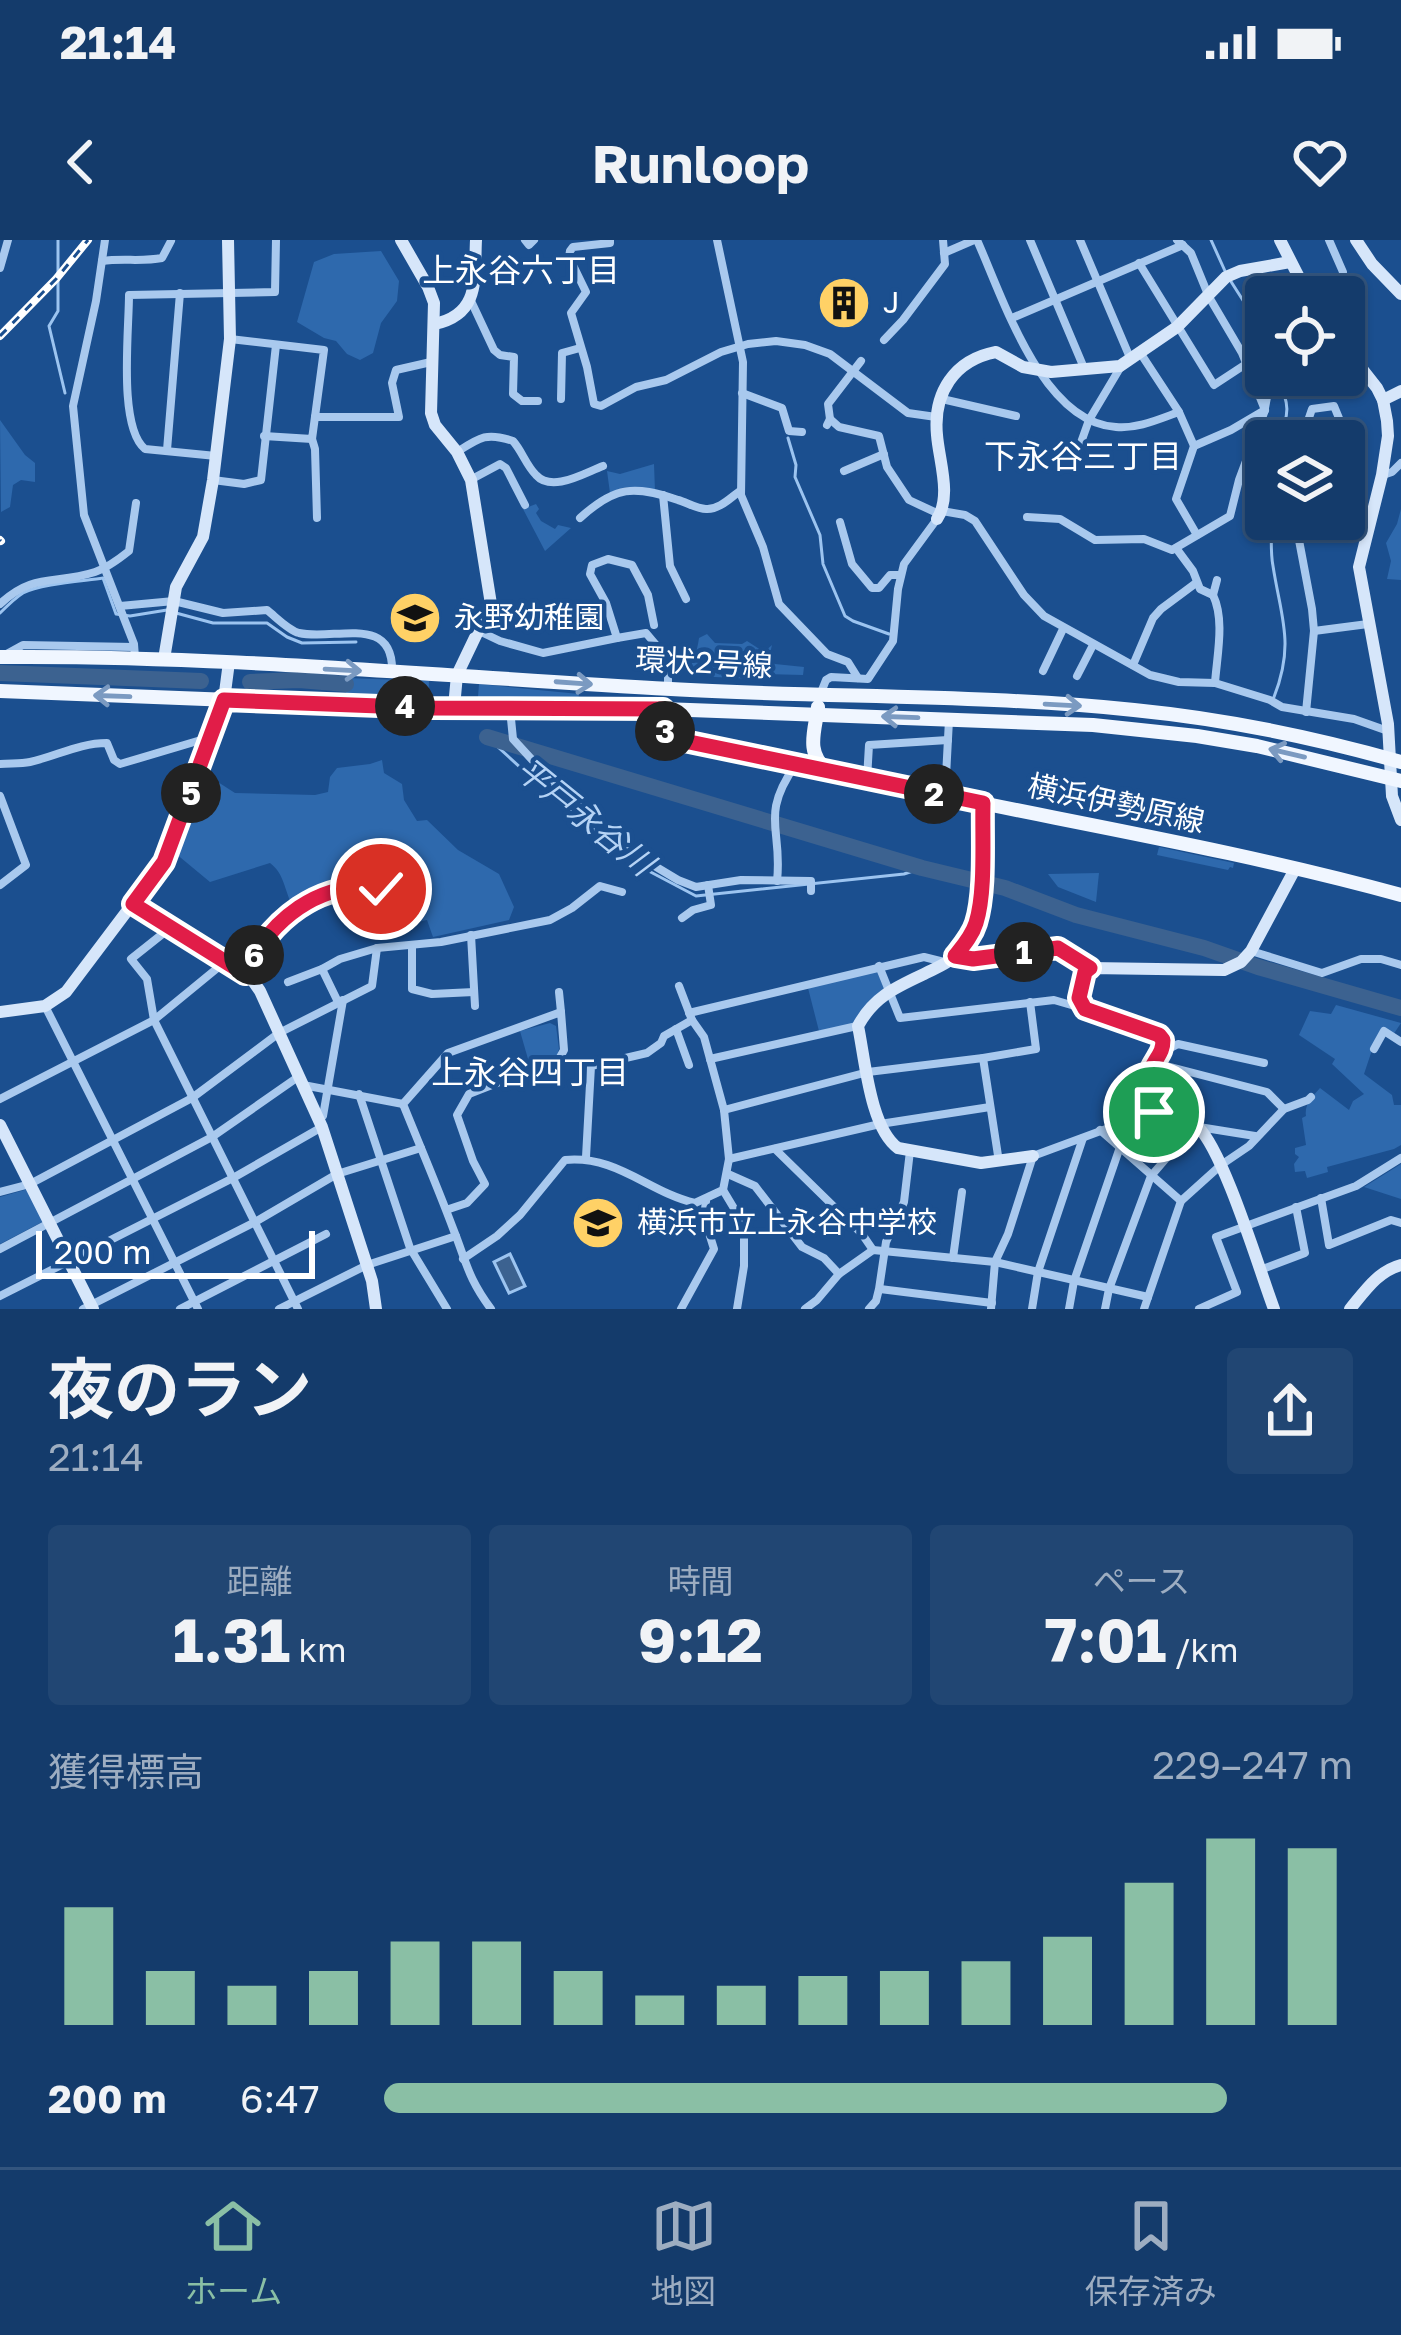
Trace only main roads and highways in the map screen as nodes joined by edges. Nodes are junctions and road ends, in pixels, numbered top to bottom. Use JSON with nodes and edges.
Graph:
{"nodes":[{"id":1,"x":1,"y":657,"type":"edge"},
{"id":2,"x":0,"y":691,"type":"edge"},
{"id":3,"x":820,"y":696,"type":"junction"},
{"id":4,"x":818,"y":714,"type":"junction"},
{"id":5,"x":1396,"y":760,"type":"edge"},
{"id":6,"x":1396,"y":779,"type":"edge"},
{"id":7,"x":1401,"y":895,"type":"edge"}],
"edges":[{"from":1,"to":3,"type":"main road","name":"環状2号線","one_way":true},
{"from":4,"to":2,"type":"main road","name":"環状2号線","one_way":true},
{"from":3,"to":4,"type":"main road"},
{"from":3,"to":5,"type":"main road","name":"環状2号線","one_way":true},
{"from":6,"to":4,"type":"main road","name":"環状2号線","one_way":true},
{"from":4,"to":7,"type":"main road","name":"横浜伊勢原線"}]}
